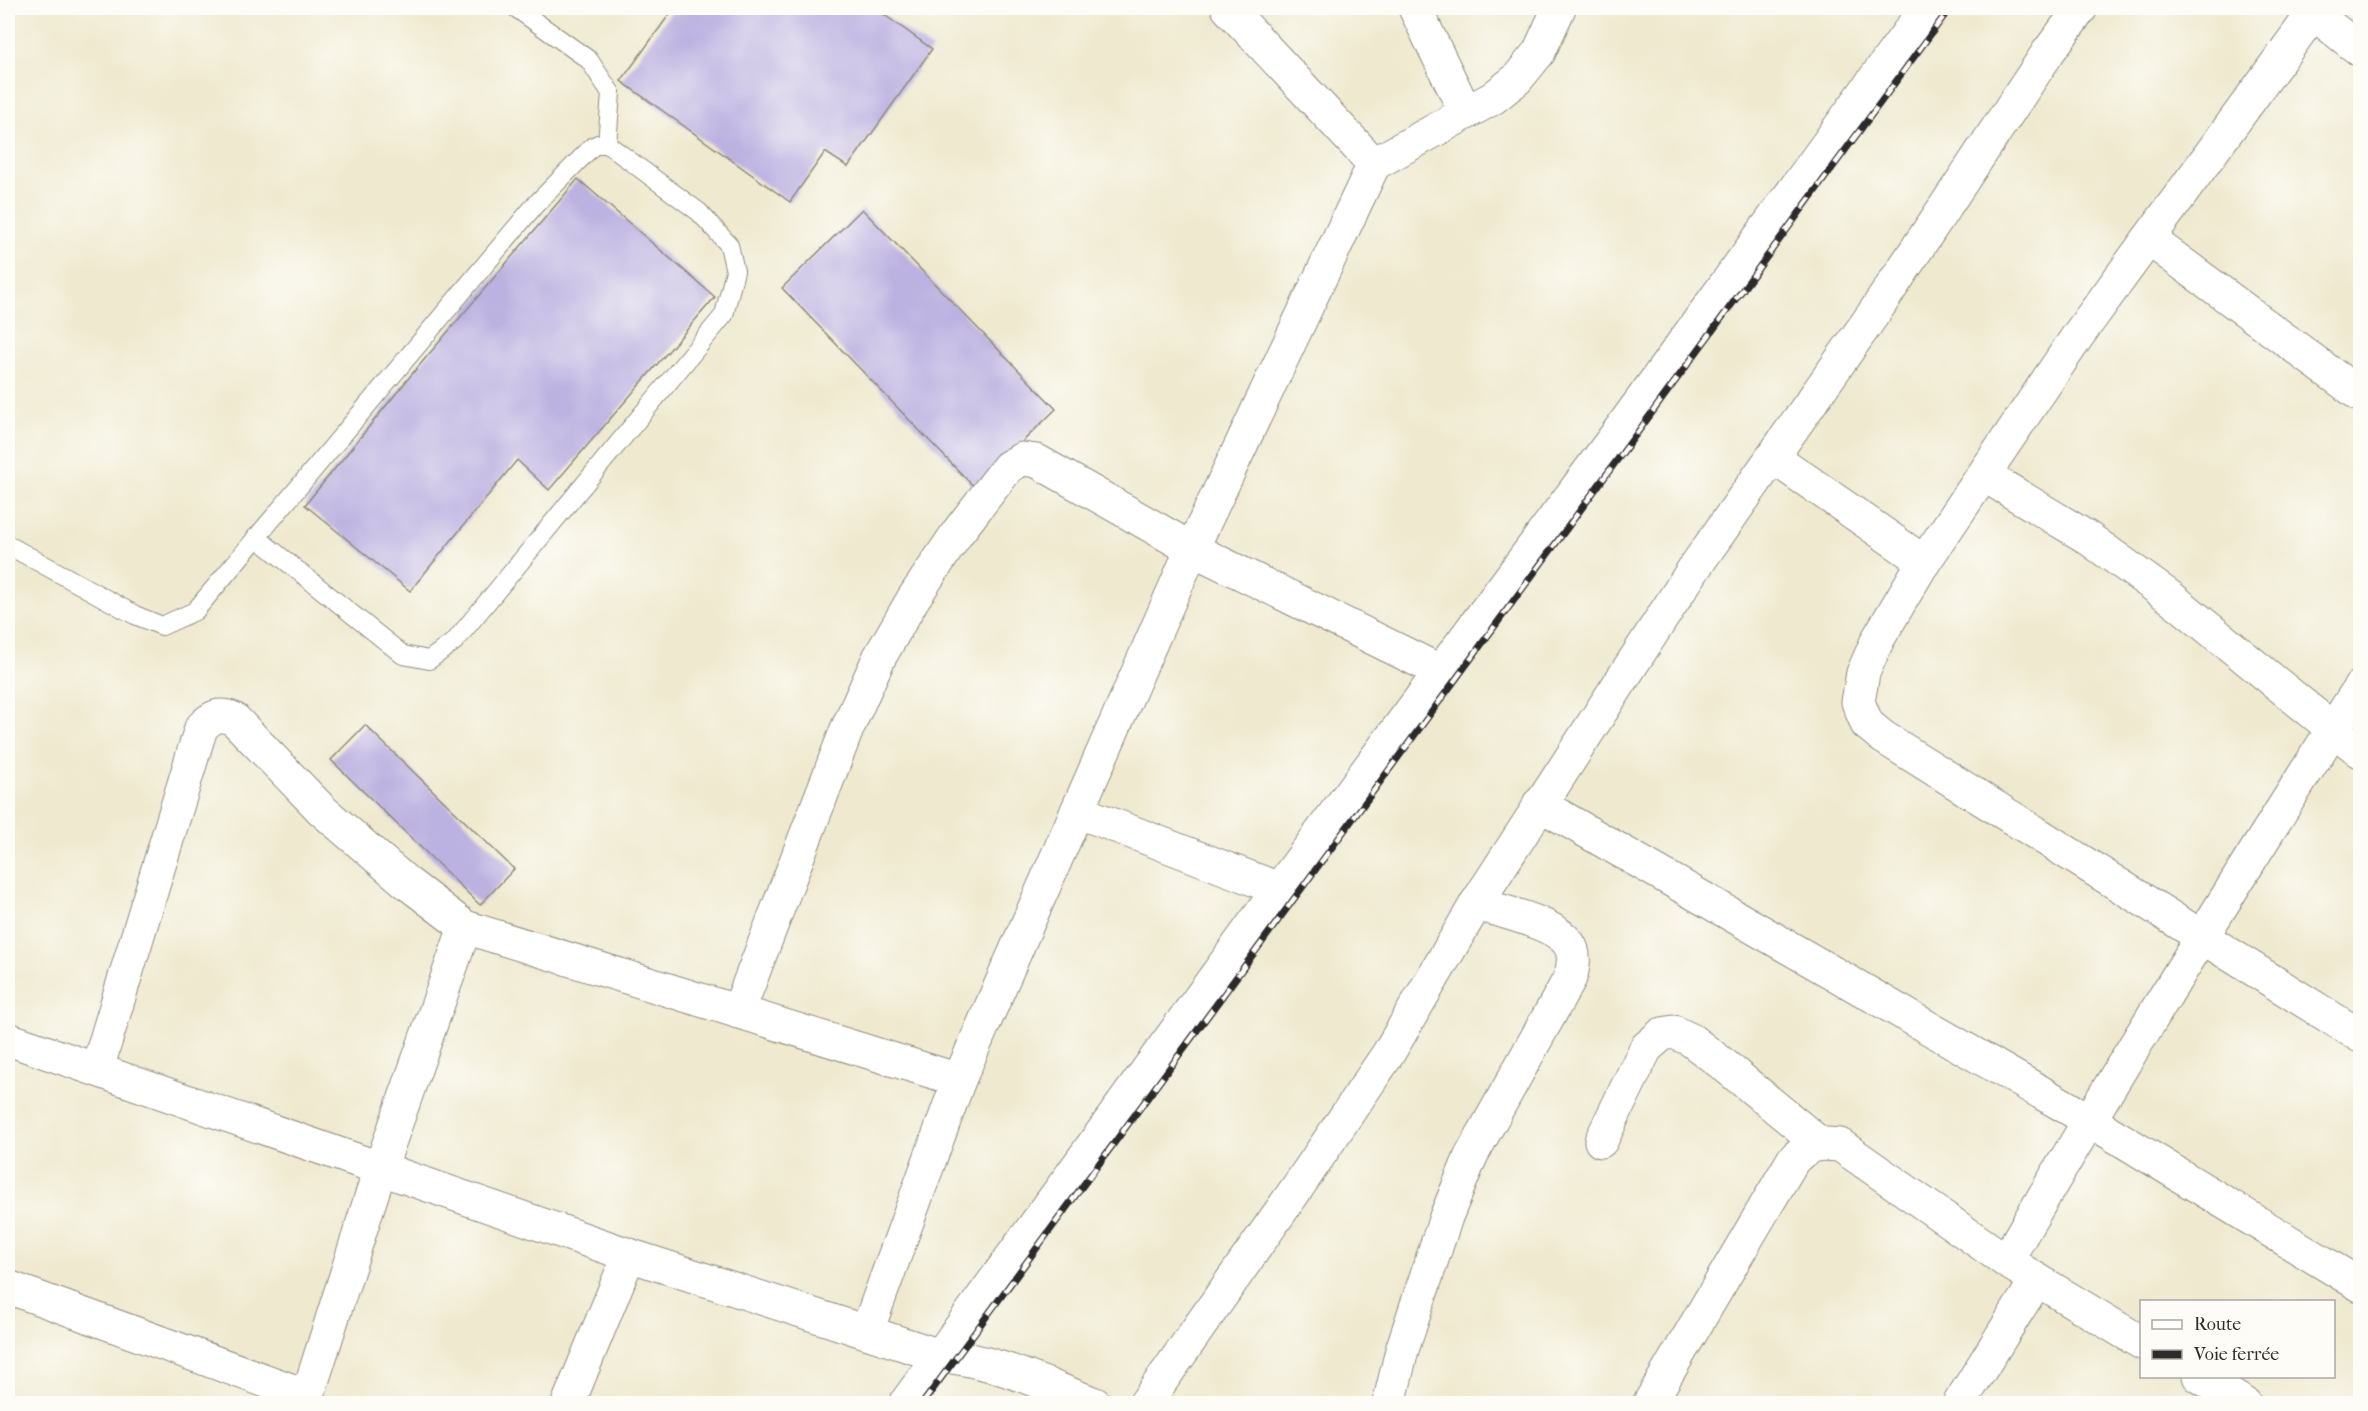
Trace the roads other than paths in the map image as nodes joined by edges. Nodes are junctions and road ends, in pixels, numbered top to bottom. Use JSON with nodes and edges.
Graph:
{"nodes":[{"id":1,"x":516,"y":8,"type":"edge"},
{"id":2,"x":1228,"y":8,"type":"edge"},
{"id":3,"x":1414,"y":8,"type":"edge"},
{"id":4,"x":1559,"y":8,"type":"edge"},
{"id":5,"x":1926,"y":8,"type":"edge"},
{"id":6,"x":2081,"y":8,"type":"edge"},
{"id":7,"x":2315,"y":10,"type":"edge"},
{"id":8,"x":2361,"y":50,"type":"edge"},
{"id":9,"x":1466,"y":113,"type":"junction"},
{"id":10,"x":607,"y":144,"type":"junction"},
{"id":11,"x":1374,"y":164,"type":"junction"},
{"id":12,"x":2149,"y":239,"type":"junction"},
{"id":13,"x":2361,"y":395,"type":"edge"},
{"id":14,"x":1773,"y":457,"type":"junction"},
{"id":15,"x":1984,"y":474,"type":"junction"},
{"id":16,"x":256,"y":537,"type":"junction"},
{"id":17,"x":8,"y":545,"type":"edge"},
{"id":18,"x":1192,"y":549,"type":"junction"},
{"id":19,"x":1924,"y":562,"type":"junction"},
{"id":20,"x":1442,"y":672,"type":"junction"},
{"id":21,"x":2361,"y":687,"type":"edge"},
{"id":22,"x":2333,"y":730,"type":"junction"},
{"id":23,"x":2361,"y":751,"type":"edge"},
{"id":24,"x":1539,"y":804,"type":"junction"},
{"id":25,"x":1077,"y":811,"type":"junction"},
{"id":26,"x":1279,"y":889,"type":"junction"},
{"id":27,"x":1476,"y":904,"type":"junction"},
{"id":28,"x":465,"y":927,"type":"junction"},
{"id":29,"x":2203,"y":937,"type":"junction"},
{"id":30,"x":738,"y":1012,"type":"junction"},
{"id":31,"x":2361,"y":1036,"type":"edge"},
{"id":32,"x":8,"y":1039,"type":"edge"},
{"id":33,"x":97,"y":1070,"type":"junction"},
{"id":34,"x":959,"y":1080,"type":"junction"},
{"id":35,"x":2089,"y":1120,"type":"junction"},
{"id":36,"x":1601,"y":1141,"type":"dead end"},
{"id":37,"x":1819,"y":1143,"type":"junction"},
{"id":38,"x":380,"y":1169,"type":"junction"},
{"id":39,"x":629,"y":1255,"type":"junction"},
{"id":40,"x":2006,"y":1261,"type":"junction"},
{"id":41,"x":2036,"y":1281,"type":"junction"},
{"id":42,"x":2361,"y":1285,"type":"edge"},
{"id":43,"x":8,"y":1287,"type":"edge"},
{"id":44,"x":867,"y":1331,"type":"junction"},
{"id":45,"x":2140,"y":1342,"type":"edge"},
{"id":46,"x":940,"y":1356,"type":"junction"},
{"id":47,"x":2201,"y":1378,"type":"edge"},
{"id":48,"x":306,"y":1400,"type":"edge"},
{"id":49,"x":1090,"y":1403,"type":"edge"},
{"id":50,"x":568,"y":1404,"type":"edge"},
{"id":51,"x":905,"y":1404,"type":"edge"},
{"id":52,"x":1145,"y":1404,"type":"edge"},
{"id":53,"x":1389,"y":1404,"type":"edge"},
{"id":54,"x":1649,"y":1404,"type":"edge"},
{"id":55,"x":1959,"y":1404,"type":"edge"},
{"id":56,"x":2245,"y":1404,"type":"edge"}],
"edges":[{"from":1,"to":10,"type":"lane"},
{"from":2,"to":11,"type":"street"},
{"from":3,"to":9,"type":"street"},
{"from":4,"to":9,"type":"street"},
{"from":5,"to":20,"type":"street"},
{"from":6,"to":14,"type":"street"},
{"from":7,"to":8,"type":"street"},
{"from":7,"to":12,"type":"street"},
{"from":9,"to":11,"type":"street"},
{"from":10,"to":16,"type":"lane"},
{"from":10,"to":16,"type":"lane"},
{"from":11,"to":18,"type":"street"},
{"from":12,"to":13,"type":"street"},
{"from":12,"to":15,"type":"street"},
{"from":14,"to":19,"type":"street"},
{"from":14,"to":24,"type":"street"},
{"from":15,"to":19,"type":"street"},
{"from":15,"to":22,"type":"street"},
{"from":16,"to":17,"type":"lane"},
{"from":18,"to":20,"type":"street"},
{"from":18,"to":25,"type":"street"},
{"from":18,"to":30,"type":"street"},
{"from":19,"to":29,"type":"street"},
{"from":20,"to":26,"type":"street"},
{"from":21,"to":22,"type":"street"},
{"from":22,"to":23,"type":"street"},
{"from":22,"to":29,"type":"street"},
{"from":24,"to":27,"type":"street"},
{"from":24,"to":35,"type":"street"},
{"from":25,"to":26,"type":"street"},
{"from":25,"to":34,"type":"street"},
{"from":26,"to":46,"type":"street"},
{"from":27,"to":52,"type":"street"},
{"from":27,"to":53,"type":"street"},
{"from":28,"to":30,"type":"street"},
{"from":28,"to":33,"type":"street"},
{"from":28,"to":38,"type":"street"},
{"from":29,"to":31,"type":"street"},
{"from":29,"to":35,"type":"street"},
{"from":30,"to":34,"type":"street"},
{"from":32,"to":33,"type":"street"},
{"from":33,"to":38,"type":"street"},
{"from":34,"to":44,"type":"street"},
{"from":35,"to":40,"type":"street"},
{"from":35,"to":42,"type":"street"},
{"from":36,"to":37,"type":"street"},
{"from":37,"to":40,"type":"street"},
{"from":37,"to":54,"type":"street"},
{"from":38,"to":39,"type":"street"},
{"from":38,"to":48,"type":"street"},
{"from":39,"to":44,"type":"street"},
{"from":39,"to":50,"type":"street"},
{"from":40,"to":41,"type":"street"},
{"from":41,"to":45,"type":"street"},
{"from":41,"to":55,"type":"street"},
{"from":43,"to":48,"type":"street"},
{"from":44,"to":46,"type":"street"},
{"from":46,"to":49,"type":"street"},
{"from":46,"to":51,"type":"street"},
{"from":47,"to":56,"type":"street"}]}
